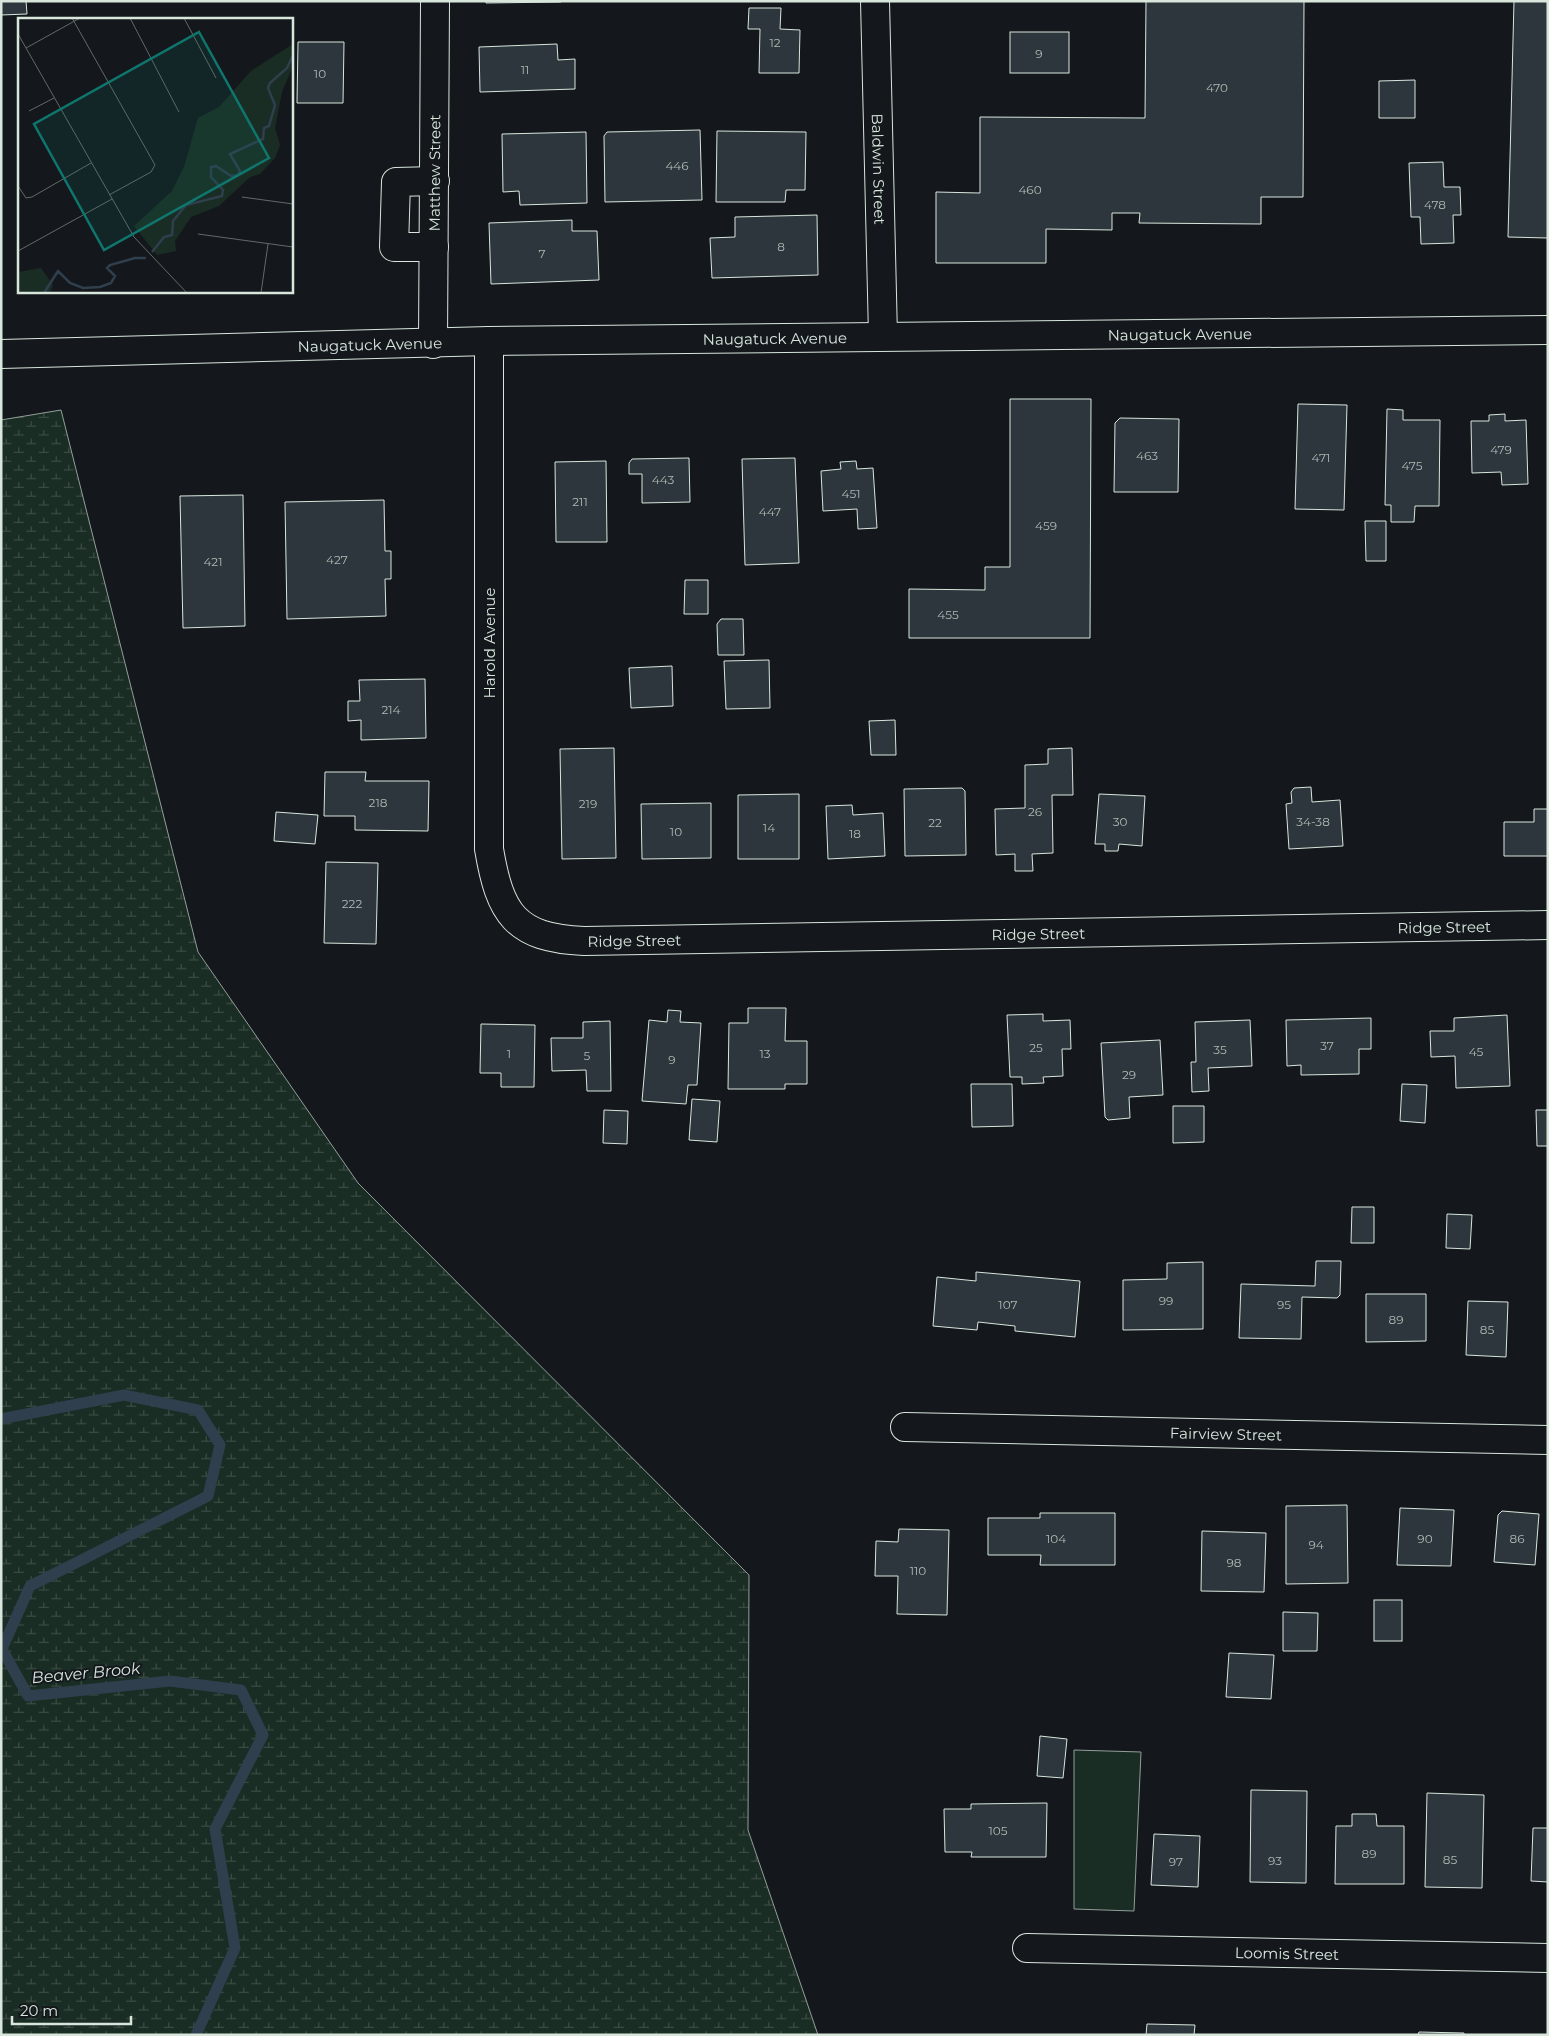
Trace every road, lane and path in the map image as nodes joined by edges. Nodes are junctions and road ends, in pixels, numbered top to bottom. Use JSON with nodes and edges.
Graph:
{"nodes":[{"id":1,"x":435,"y":1,"type":"edge"},
{"id":2,"x":876,"y":1,"type":"edge"},
{"id":3,"x":435,"y":181,"type":"junction"},
{"id":4,"x":434,"y":248,"type":"junction"},
{"id":5,"x":1548,"y":330,"type":"edge"},
{"id":6,"x":883,"y":336,"type":"junction"},
{"id":7,"x":489,"y":341,"type":"junction"},
{"id":8,"x":433,"y":344,"type":"junction"},
{"id":9,"x":1,"y":354,"type":"edge"},
{"id":10,"x":1548,"y":924,"type":"edge"},
{"id":11,"x":531,"y":931,"type":"joint"},
{"id":12,"x":904,"y":1427,"type":"dead end"},
{"id":13,"x":1548,"y":1440,"type":"edge"},
{"id":14,"x":1027,"y":1948,"type":"dead end"},
{"id":15,"x":1548,"y":1958,"type":"edge"}],
"edges":[{"from":1,"to":3,"type":"street","name":"Matthew Street"},
{"from":2,"to":6,"type":"street","name":"Baldwin Street"},
{"from":3,"to":4,"type":"street","name":"Matthew Street"},
{"from":3,"to":4,"type":"street"},
{"from":4,"to":8,"type":"street","name":"Matthew Street"},
{"from":5,"to":6,"type":"street","name":"Naugatuck Avenue"},
{"from":6,"to":7,"type":"street","name":"Naugatuck Avenue"},
{"from":7,"to":8,"type":"street","name":"Naugatuck Avenue"},
{"from":7,"to":11,"type":"street","name":"Harold Avenue"},
{"from":8,"to":9,"type":"street","name":"Naugatuck Avenue"},
{"from":10,"to":11,"type":"street","name":"Ridge Street"},
{"from":12,"to":13,"type":"street","name":"Fairview Street"},
{"from":14,"to":15,"type":"street","name":"Loomis Street"}]}
